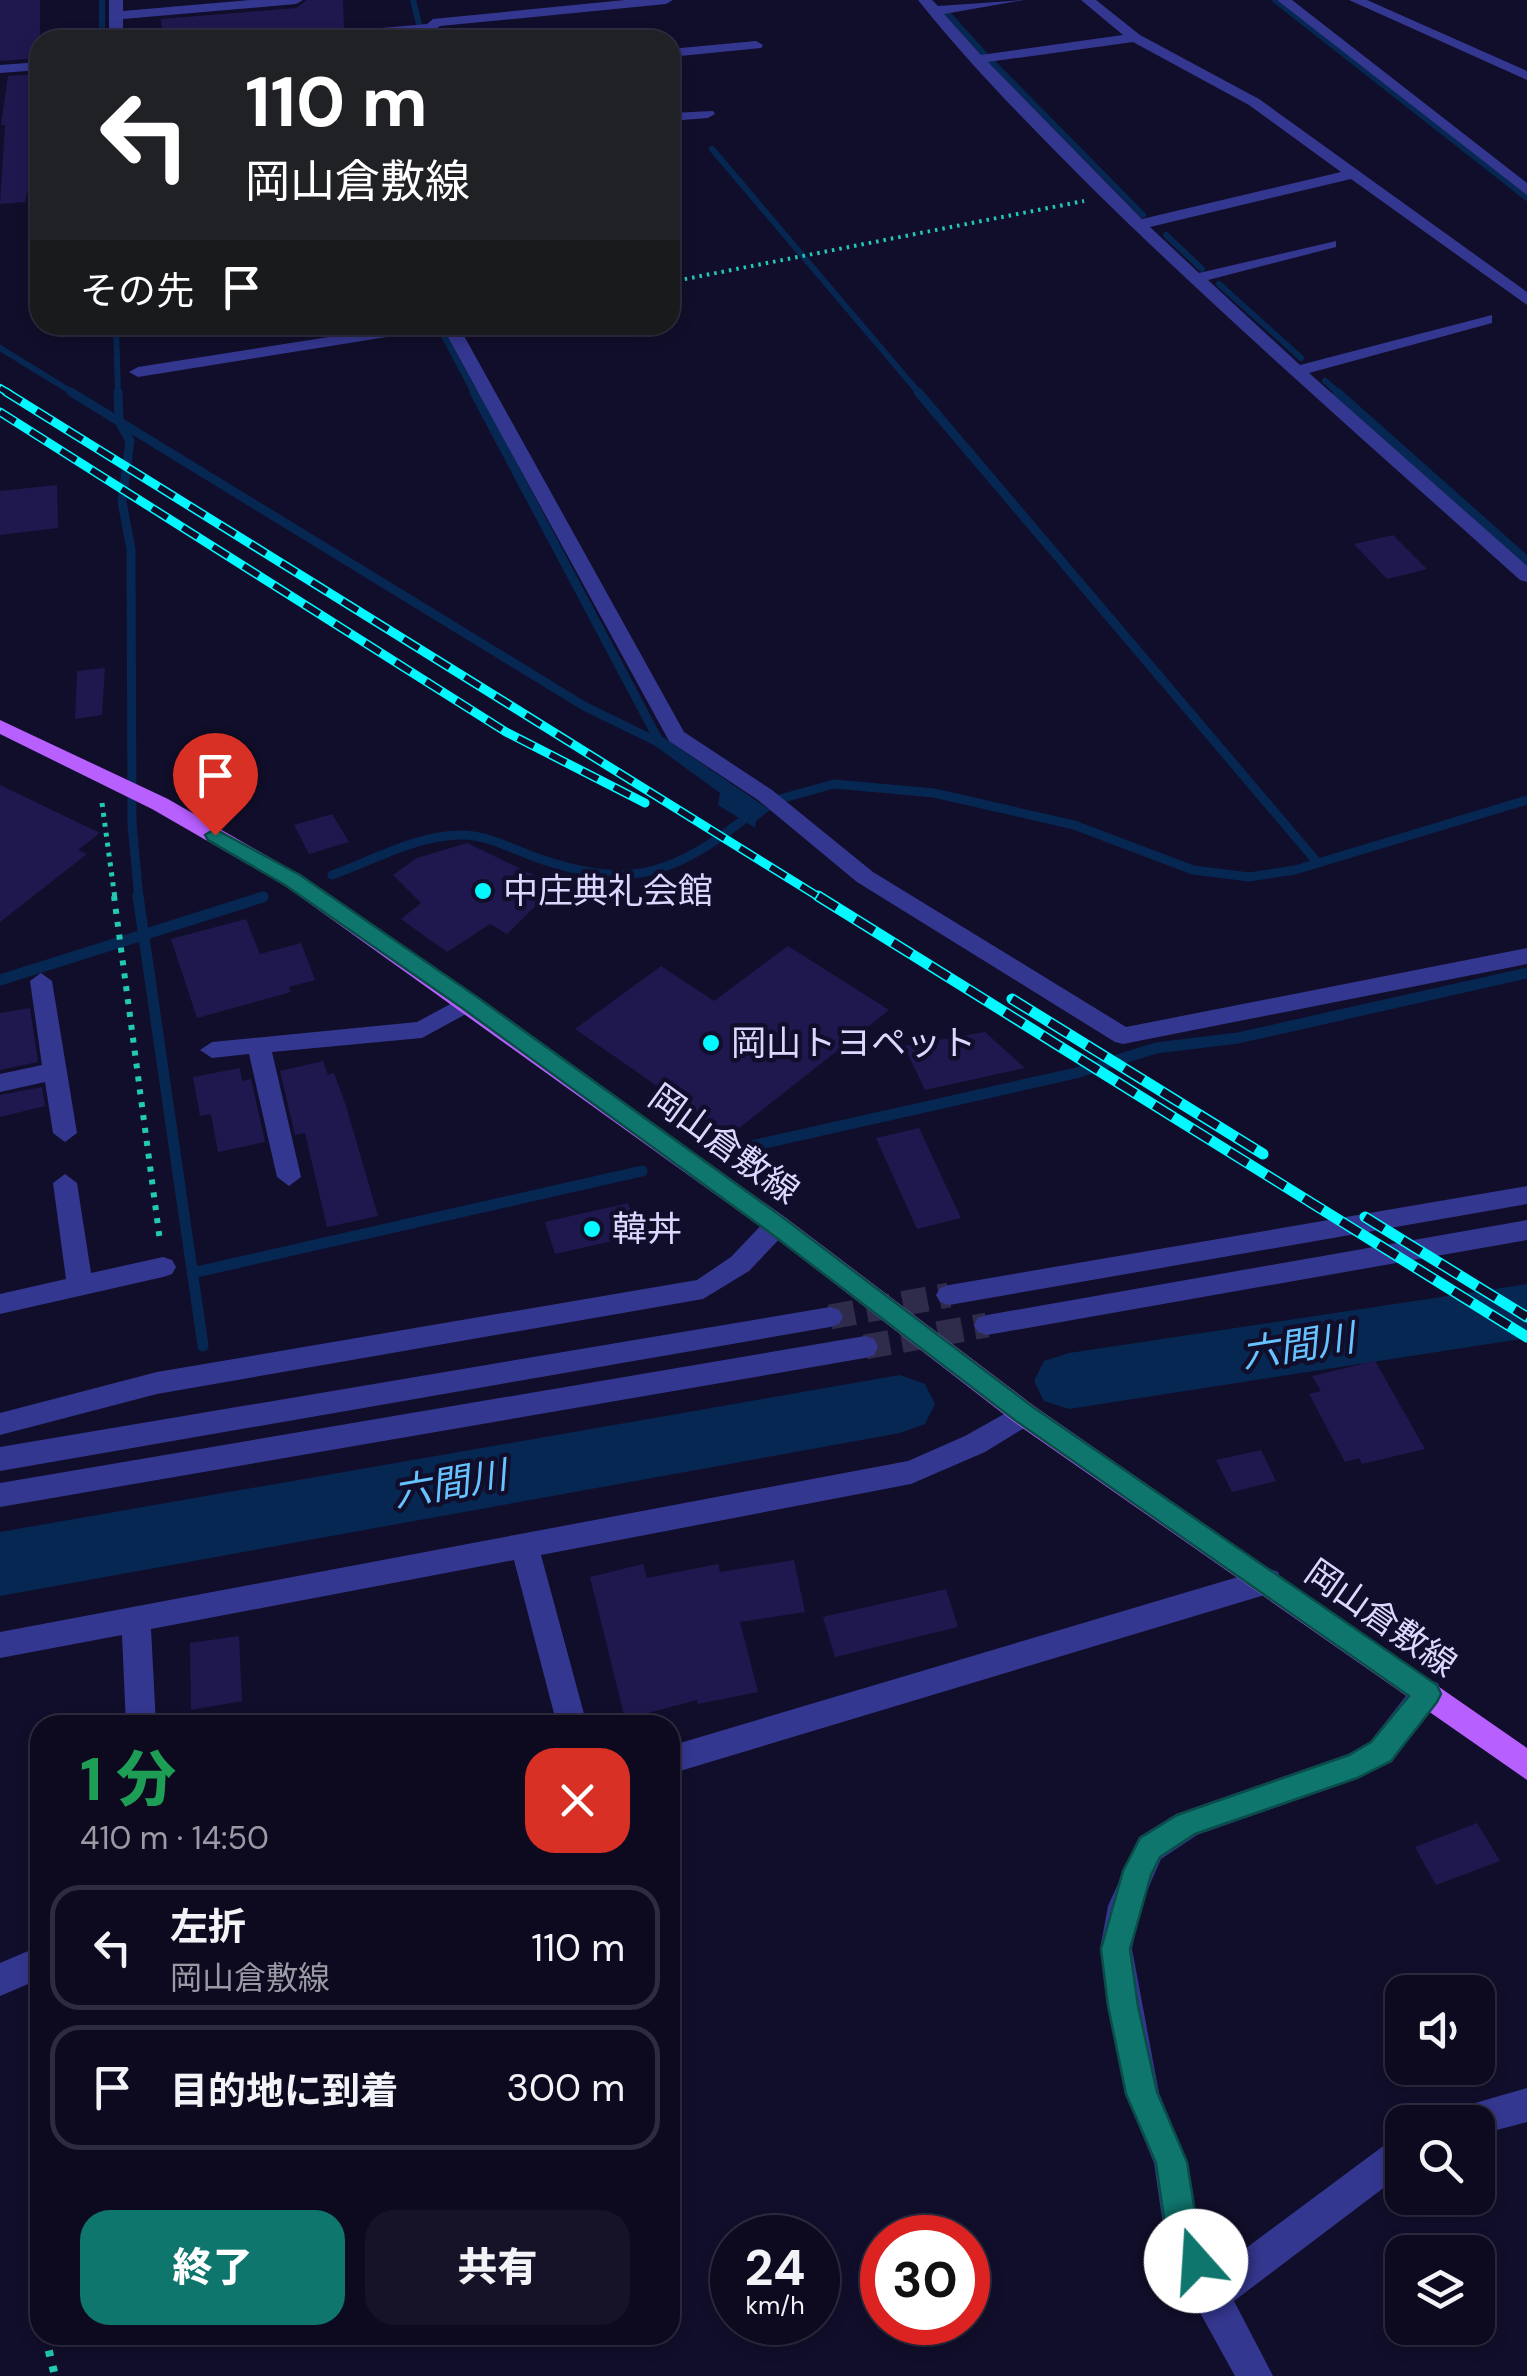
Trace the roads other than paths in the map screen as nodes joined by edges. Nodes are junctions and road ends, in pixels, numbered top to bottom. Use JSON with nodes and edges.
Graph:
{"nodes":[{"id":1,"x":116,"y":0,"type":"edge"},
{"id":2,"x":296,"y":0,"type":"edge"},
{"id":3,"x":666,"y":0,"type":"edge"},
{"id":4,"x":1017,"y":0,"type":"edge"},
{"id":5,"x":1088,"y":0,"type":"edge"},
{"id":6,"x":1284,"y":0,"type":"edge"},
{"id":7,"x":1356,"y":0,"type":"edge"},
{"id":8,"x":1392,"y":0,"type":"edge"},
{"id":9,"x":604,"y":3,"type":"edge"},
{"id":10,"x":929,"y":6,"type":"edge"},
{"id":11,"x":116,"y":16,"type":"junction"},
{"id":12,"x":429,"y":26,"type":"edge"},
{"id":13,"x":116,"y":30,"type":"edge"},
{"id":14,"x":390,"y":30,"type":"edge"},
{"id":15,"x":1136,"y":38,"type":"junction"},
{"id":16,"x":756,"y":45,"type":"dead end"},
{"id":17,"x":680,"y":52,"type":"edge"},
{"id":18,"x":979,"y":59,"type":"junction"},
{"id":19,"x":1527,"y":60,"type":"edge"},
{"id":20,"x":30,"y":67,"type":"edge"},
{"id":21,"x":0,"y":69,"type":"edge"},
{"id":22,"x":1527,"y":76,"type":"edge"},
{"id":23,"x":708,"y":114,"type":"dead end"},
{"id":24,"x":680,"y":116,"type":"edge"},
{"id":25,"x":1354,"y":174,"type":"junction"},
{"id":26,"x":1527,"y":190,"type":"edge"},
{"id":27,"x":1140,"y":225,"type":"junction"},
{"id":28,"x":1330,"y":244,"type":"dead end"},
{"id":29,"x":1198,"y":278,"type":"junction"},
{"id":30,"x":1527,"y":300,"type":"edge"},
{"id":31,"x":1486,"y":319,"type":"dead end"},
{"id":32,"x":399,"y":335,"type":"edge"},
{"id":33,"x":452,"y":335,"type":"edge"},
{"id":34,"x":1300,"y":370,"type":"junction"},
{"id":35,"x":138,"y":372,"type":"dead end"},
{"id":36,"x":1527,"y":576,"type":"edge"},
{"id":37,"x":0,"y":726,"type":"edge"},
{"id":38,"x":1527,"y":956,"type":"edge"},
{"id":39,"x":41,"y":980,"type":"dead end"},
{"id":40,"x":469,"y":1002,"type":"junction"},
{"id":41,"x":258,"y":1045,"type":"junction"},
{"id":42,"x":212,"y":1050,"type":"dead end"},
{"id":43,"x":55,"y":1071,"type":"junction"},
{"id":44,"x":0,"y":1083,"type":"edge"},
{"id":45,"x":65,"y":1134,"type":"dead end"},
{"id":46,"x":289,"y":1177,"type":"dead end"},
{"id":47,"x":64,"y":1183,"type":"dead end"},
{"id":48,"x":1527,"y":1195,"type":"edge"},
{"id":49,"x":777,"y":1226,"type":"junction"},
{"id":50,"x":1527,"y":1230,"type":"edge"},
{"id":51,"x":163,"y":1268,"type":"road end"},
{"id":52,"x":80,"y":1285,"type":"junction"},
{"id":53,"x":949,"y":1295,"type":"tunnel mouth"},
{"id":54,"x":0,"y":1304,"type":"edge"},
{"id":55,"x":830,"y":1317,"type":"tunnel mouth"},
{"id":56,"x":987,"y":1324,"type":"tunnel mouth"},
{"id":57,"x":866,"y":1347,"type":"tunnel mouth"},
{"id":58,"x":1024,"y":1414,"type":"junction"},
{"id":59,"x":0,"y":1424,"type":"edge"},
{"id":60,"x":0,"y":1459,"type":"edge"},
{"id":61,"x":0,"y":1495,"type":"edge"},
{"id":62,"x":524,"y":1545,"type":"junction"},
{"id":63,"x":1268,"y":1580,"type":"junction"},
{"id":64,"x":136,"y":1618,"type":"junction"},
{"id":65,"x":0,"y":1645,"type":"edge"},
{"id":66,"x":1427,"y":1694,"type":"junction"},
{"id":67,"x":141,"y":1715,"type":"edge"},
{"id":68,"x":569,"y":1715,"type":"edge"},
{"id":69,"x":680,"y":1757,"type":"edge"},
{"id":70,"x":1527,"y":1766,"type":"edge"},
{"id":71,"x":30,"y":1966,"type":"edge"},
{"id":72,"x":0,"y":1980,"type":"edge"},
{"id":73,"x":1527,"y":2105,"type":"edge"},
{"id":74,"x":1495,"y":2114,"type":"edge"},
{"id":75,"x":1385,"y":2166,"type":"edge"},
{"id":76,"x":1211,"y":2296,"type":"junction"},
{"id":77,"x":1255,"y":2376,"type":"edge"}],
"edges":[{"from":1,"to":11,"type":"street"},
{"from":2,"to":11,"type":"street"},
{"from":3,"to":9,"type":"street"},
{"from":4,"to":10,"type":"street"},
{"from":5,"to":15,"type":"street"},
{"from":6,"to":26,"type":"street"},
{"from":7,"to":22,"type":"street"},
{"from":8,"to":19,"type":"street"},
{"from":9,"to":12,"type":"street"},
{"from":10,"to":18,"type":"street"},
{"from":11,"to":13,"type":"street"},
{"from":12,"to":14,"type":"street"},
{"from":15,"to":18,"type":"street"},
{"from":15,"to":25,"type":"street"},
{"from":16,"to":17,"type":"street"},
{"from":18,"to":27,"type":"street"},
{"from":20,"to":21,"type":"street"},
{"from":23,"to":24,"type":"street"},
{"from":25,"to":27,"type":"street"},
{"from":25,"to":30,"type":"street"},
{"from":27,"to":29,"type":"street"},
{"from":28,"to":29,"type":"street"},
{"from":29,"to":34,"type":"street"},
{"from":31,"to":34,"type":"street"},
{"from":32,"to":35,"type":"street"},
{"from":33,"to":38,"type":"street"},
{"from":34,"to":36,"type":"street"},
{"from":37,"to":40,"type":"main road","name":"岡山倉敷線"},
{"from":39,"to":43,"type":"street"},
{"from":40,"to":41,"type":"street"},
{"from":40,"to":49,"type":"main road","name":"岡山倉敷線"},
{"from":41,"to":42,"type":"street"},
{"from":41,"to":46,"type":"street"},
{"from":43,"to":44,"type":"street"},
{"from":43,"to":45,"type":"street"},
{"from":47,"to":52,"type":"street"},
{"from":48,"to":53,"type":"street"},
{"from":49,"to":58,"type":"main road","name":"岡山倉敷線"},
{"from":49,"to":59,"type":"street"},
{"from":50,"to":56,"type":"street"},
{"from":51,"to":52,"type":"street"},
{"from":52,"to":54,"type":"street"},
{"from":55,"to":60,"type":"street"},
{"from":57,"to":61,"type":"street"},
{"from":58,"to":62,"type":"street"},
{"from":58,"to":63,"type":"main road","name":"岡山倉敷線"},
{"from":62,"to":64,"type":"street"},
{"from":62,"to":68,"type":"street"},
{"from":63,"to":66,"type":"main road","name":"岡山倉敷線"},
{"from":63,"to":69,"type":"street"},
{"from":64,"to":65,"type":"street"},
{"from":64,"to":67,"type":"street"},
{"from":66,"to":70,"type":"main road","name":"岡山倉敷線"},
{"from":66,"to":76,"type":"street"},
{"from":71,"to":72,"type":"street"},
{"from":73,"to":74,"type":"street"},
{"from":75,"to":76,"type":"street"},
{"from":76,"to":77,"type":"street"}]}
